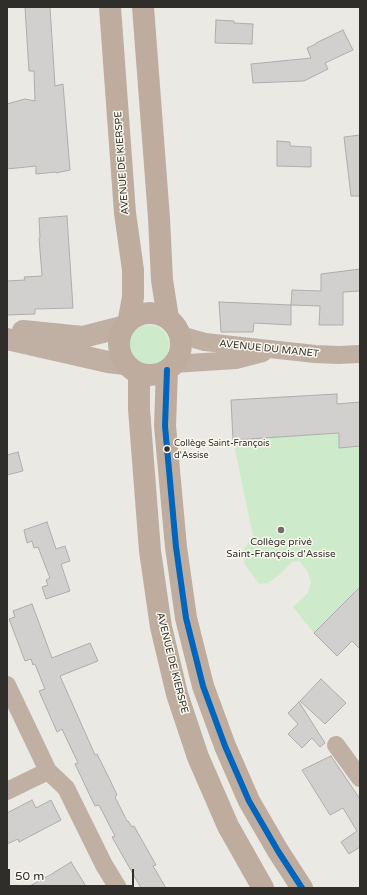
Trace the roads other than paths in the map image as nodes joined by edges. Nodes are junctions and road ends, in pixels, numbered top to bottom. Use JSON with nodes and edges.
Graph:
{"nodes":[{"id":1,"x":110,"y":7,"type":"edge"},
{"id":2,"x":144,"y":7,"type":"edge"},
{"id":3,"x":125,"y":323,"type":"junction"},
{"id":4,"x":174,"y":327,"type":"junction"},
{"id":5,"x":7,"y":329,"type":"edge"},
{"id":6,"x":7,"y":339,"type":"edge"},
{"id":7,"x":275,"y":350,"type":"junction"},
{"id":8,"x":360,"y":354,"type":"edge"},
{"id":9,"x":170,"y":367,"type":"junction"},
{"id":10,"x":132,"y":369,"type":"junction"},
{"id":11,"x":7,"y":685,"type":"edge"},
{"id":12,"x":336,"y":744,"type":"dead end"},
{"id":13,"x":48,"y":771,"type":"junction"},
{"id":14,"x":360,"y":778,"type":"edge"},
{"id":15,"x":7,"y":791,"type":"edge"},
{"id":16,"x":118,"y":888,"type":"edge"},
{"id":17,"x":263,"y":888,"type":"edge"},
{"id":18,"x":302,"y":888,"type":"edge"}],
"edges":[{"from":1,"to":3,"type":"main road","name":"AVENUE DE KIERSPE"},
{"from":2,"to":4,"type":"main road"},
{"from":3,"to":4,"type":"main road"},
{"from":3,"to":5,"type":"street"},
{"from":3,"to":10,"type":"main road"},
{"from":4,"to":7,"type":"street","name":"AVENUE DU MANET"},
{"from":4,"to":9,"type":"main road"},
{"from":6,"to":10,"type":"street"},
{"from":7,"to":8,"type":"street","name":"AVENUE DU MANET"},
{"from":7,"to":9,"type":"street"},
{"from":9,"to":10,"type":"main road"},
{"from":9,"to":18,"type":"main road"},
{"from":10,"to":17,"type":"main road","name":"AVENUE DE KIERSPE"},
{"from":11,"to":13,"type":"street"},
{"from":12,"to":14,"type":"street"},
{"from":13,"to":15,"type":"street"},
{"from":13,"to":16,"type":"street"}]}
